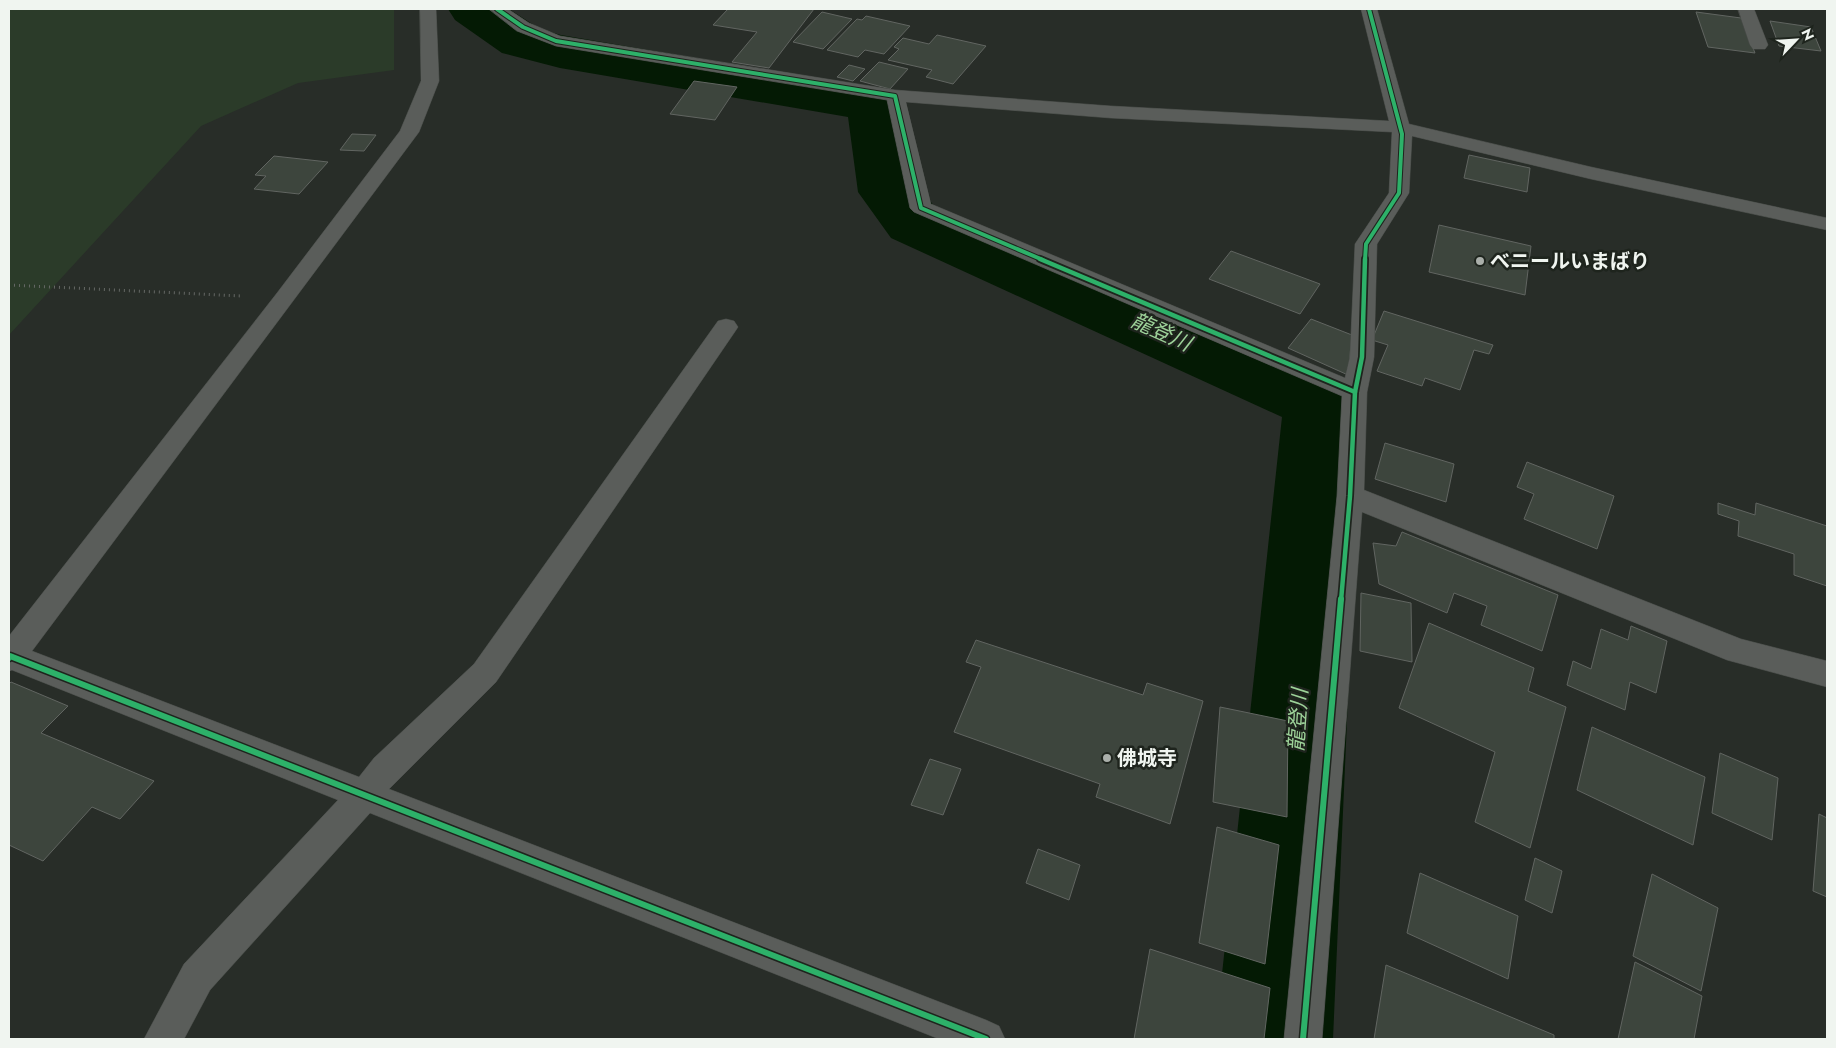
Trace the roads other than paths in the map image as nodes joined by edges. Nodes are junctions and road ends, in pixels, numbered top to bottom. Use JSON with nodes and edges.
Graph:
{"nodes":[{"id":1,"x":428,"y":9,"type":"edge"},
{"id":2,"x":497,"y":9,"type":"edge"},
{"id":3,"x":1369,"y":9,"type":"edge"},
{"id":4,"x":1746,"y":9,"type":"edge"},
{"id":5,"x":1759,"y":45,"type":"dead end"},
{"id":6,"x":895,"y":96,"type":"junction"},
{"id":7,"x":1399,"y":127,"type":"junction"},
{"id":8,"x":1827,"y":224,"type":"edge"},
{"id":9,"x":726,"y":327,"type":"dead end"},
{"id":10,"x":1355,"y":392,"type":"junction"},
{"id":11,"x":1350,"y":496,"type":"junction"},
{"id":12,"x":10,"y":657,"type":"edge"},
{"id":13,"x":1827,"y":674,"type":"edge"},
{"id":14,"x":365,"y":795,"type":"junction"},
{"id":15,"x":163,"y":1039,"type":"edge"},
{"id":16,"x":986,"y":1039,"type":"edge"},
{"id":17,"x":1303,"y":1039,"type":"edge"}],
"edges":[{"from":1,"to":12,"type":"street"},
{"from":2,"to":6,"type":"street"},
{"from":3,"to":7,"type":"street"},
{"from":4,"to":5,"type":"street"},
{"from":6,"to":7,"type":"street"},
{"from":6,"to":10,"type":"street"},
{"from":7,"to":8,"type":"street"},
{"from":7,"to":10,"type":"street"},
{"from":9,"to":14,"type":"street"},
{"from":10,"to":11,"type":"street"},
{"from":11,"to":13,"type":"street"},
{"from":11,"to":17,"type":"street"},
{"from":12,"to":14,"type":"street"},
{"from":14,"to":15,"type":"street"},
{"from":14,"to":16,"type":"street"}]}
